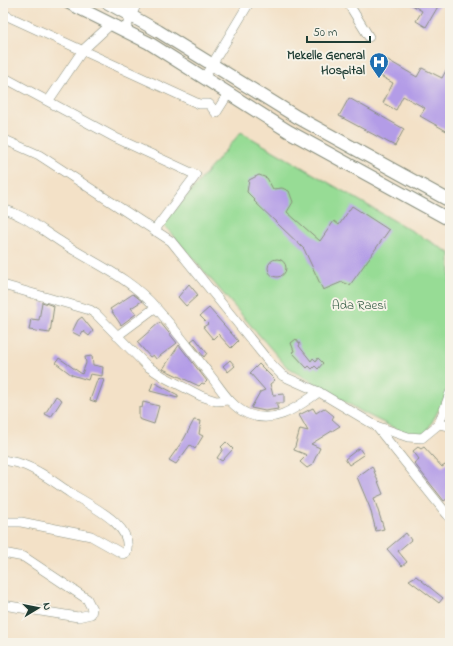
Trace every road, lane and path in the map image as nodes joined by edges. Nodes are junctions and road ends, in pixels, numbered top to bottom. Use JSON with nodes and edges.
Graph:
{"nodes":[{"id":1,"x":69,"y":3,"type":"edge"},
{"id":2,"x":137,"y":3,"type":"edge"},
{"id":3,"x":249,"y":3,"type":"edge"},
{"id":4,"x":348,"y":3,"type":"edge"},
{"id":5,"x":110,"y":4,"type":"edge"},
{"id":6,"x":3,"y":14,"type":"edge"},
{"id":7,"x":131,"y":15,"type":"junction"},
{"id":8,"x":110,"y":25,"type":"junction"},
{"id":9,"x":125,"y":30,"type":"junction"},
{"id":10,"x":369,"y":37,"type":"dead end"},
{"id":11,"x":83,"y":50,"type":"junction"},
{"id":12,"x":212,"y":64,"type":"junction"},
{"id":13,"x":3,"y":77,"type":"edge"},
{"id":14,"x":204,"y":78,"type":"junction"},
{"id":15,"x":228,"y":94,"type":"junction"},
{"id":16,"x":265,"y":96,"type":"junction"},
{"id":17,"x":49,"y":100,"type":"junction"},
{"id":18,"x":255,"y":111,"type":"junction"},
{"id":19,"x":3,"y":138,"type":"edge"},
{"id":20,"x":450,"y":201,"type":"edge"},
{"id":21,"x":3,"y":209,"type":"edge"},
{"id":22,"x":450,"y":220,"type":"edge"},
{"id":23,"x":154,"y":231,"type":"junction"},
{"id":24,"x":3,"y":285,"type":"edge"},
{"id":25,"x":156,"y":307,"type":"junction"},
{"id":26,"x":117,"y":336,"type":"junction"},
{"id":27,"x":319,"y":392,"type":"junction"},
{"id":28,"x":450,"y":393,"type":"edge"},
{"id":29,"x":229,"y":400,"type":"junction"},
{"id":30,"x":439,"y":424,"type":"junction"},
{"id":31,"x":376,"y":426,"type":"junction"},
{"id":32,"x":450,"y":426,"type":"edge"},
{"id":33,"x":3,"y":460,"type":"edge"},
{"id":34,"x":450,"y":518,"type":"edge"},
{"id":35,"x":3,"y":522,"type":"edge"},
{"id":36,"x":3,"y":553,"type":"edge"},
{"id":37,"x":3,"y":605,"type":"edge"}],
"edges":[{"from":1,"to":8,"type":"main road"},
{"from":2,"to":7,"type":"street"},
{"from":3,"to":12,"type":"street"},
{"from":4,"to":10,"type":"street"},
{"from":5,"to":7,"type":"main road"},
{"from":6,"to":11,"type":"street"},
{"from":7,"to":9,"type":"street"},
{"from":7,"to":12,"type":"main road"},
{"from":8,"to":9,"type":"main road"},
{"from":8,"to":11,"type":"street"},
{"from":9,"to":14,"type":"main road"},
{"from":11,"to":15,"type":"street"},
{"from":11,"to":17,"type":"street"},
{"from":12,"to":14,"type":"street"},
{"from":12,"to":16,"type":"main road"},
{"from":13,"to":17,"type":"street"},
{"from":14,"to":15,"type":"main road"},
{"from":15,"to":18,"type":"main road"},
{"from":16,"to":18,"type":"main road"},
{"from":16,"to":20,"type":"main road"},
{"from":17,"to":23,"type":"street"},
{"from":18,"to":22,"type":"main road"},
{"from":19,"to":23,"type":"street"},
{"from":21,"to":25,"type":"street"},
{"from":23,"to":27,"type":"street"},
{"from":24,"to":26,"type":"street"},
{"from":25,"to":26,"type":"street"},
{"from":25,"to":29,"type":"street"},
{"from":26,"to":29,"type":"street"},
{"from":27,"to":29,"type":"street"},
{"from":27,"to":31,"type":"street"},
{"from":28,"to":30,"type":"street"},
{"from":30,"to":31,"type":"street"},
{"from":30,"to":32,"type":"street"},
{"from":31,"to":34,"type":"street"},
{"from":33,"to":35,"type":"street"},
{"from":36,"to":37,"type":"street"}]}
